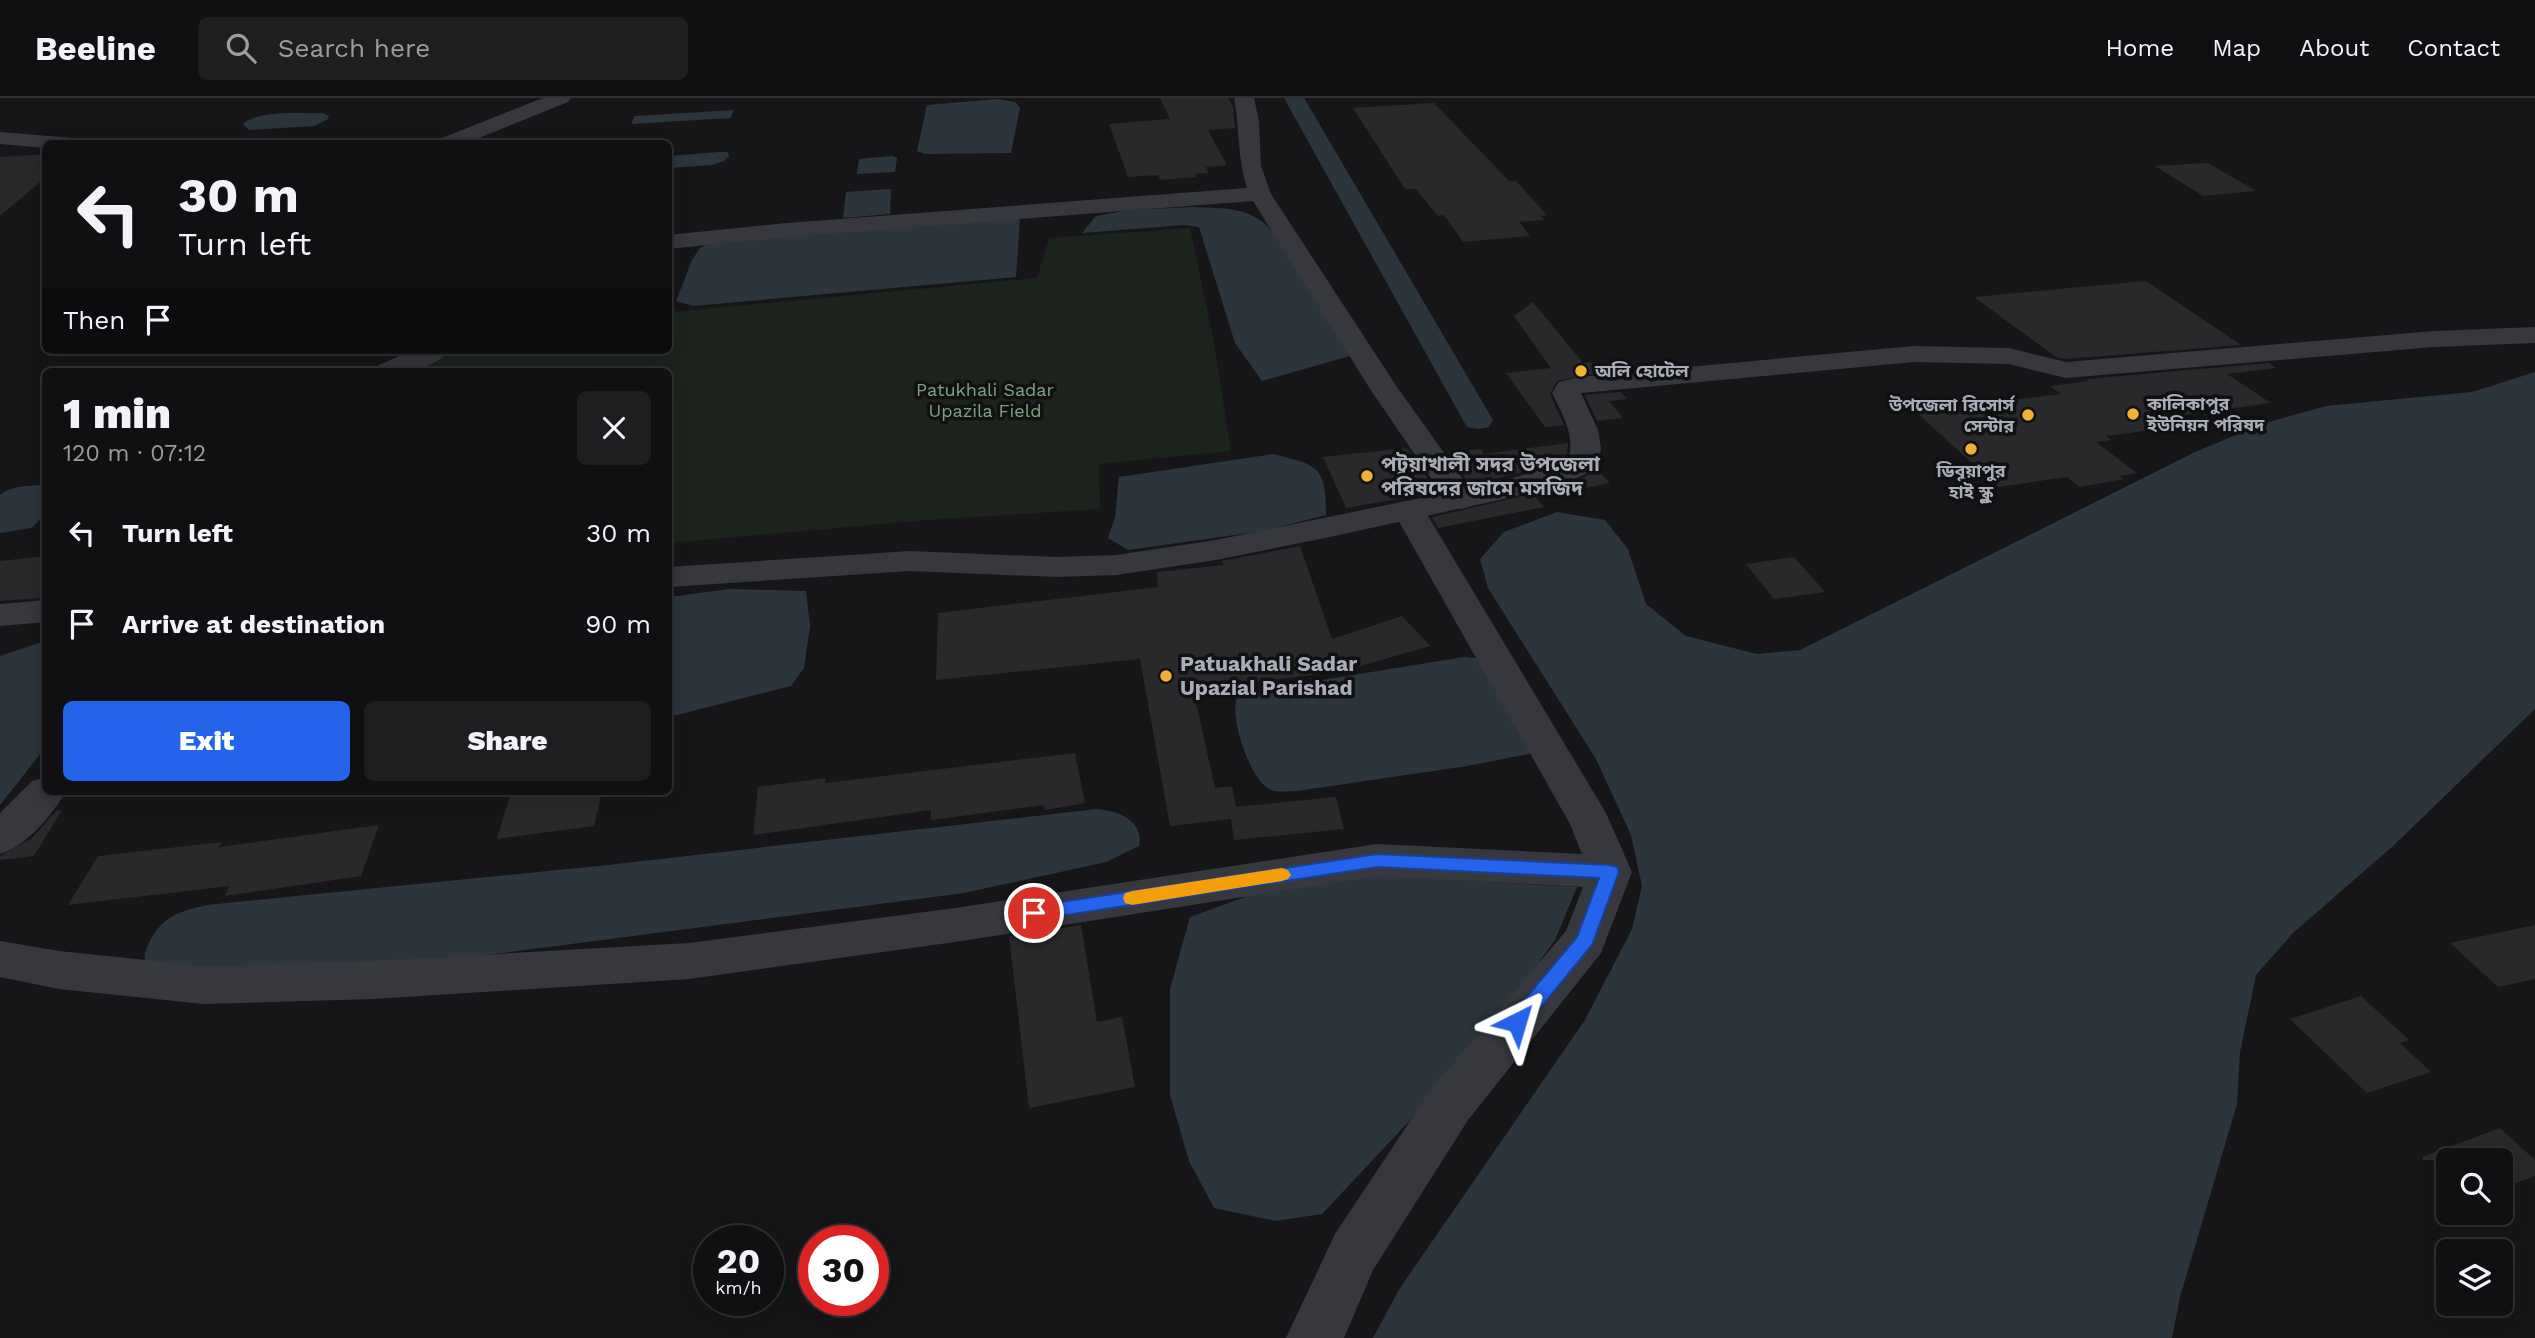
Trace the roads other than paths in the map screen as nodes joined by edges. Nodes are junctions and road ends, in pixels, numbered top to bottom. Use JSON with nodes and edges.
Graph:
{"nodes":[{"id":1,"x":561,"y":98,"type":"edge"},
{"id":2,"x":1244,"y":98,"type":"edge"},
{"id":3,"x":474,"y":131,"type":"junction"},
{"id":4,"x":1,"y":139,"type":"edge"},
{"id":5,"x":453,"y":140,"type":"edge"},
{"id":6,"x":493,"y":140,"type":"edge"},
{"id":7,"x":42,"y":142,"type":"edge"},
{"id":8,"x":1260,"y":194,"type":"junction"},
{"id":9,"x":672,"y":242,"type":"edge"},
{"id":10,"x":2535,"y":335,"type":"edge"},
{"id":11,"x":426,"y":354,"type":"edge"},
{"id":12,"x":396,"y":368,"type":"edge"},
{"id":13,"x":1461,"y":499,"type":"junction"},
{"id":14,"x":1409,"y":511,"type":"junction"},
{"id":15,"x":672,"y":577,"type":"edge"},
{"id":16,"x":42,"y":611,"type":"edge"},
{"id":17,"x":0,"y":615,"type":"edge"},
{"id":18,"x":42,"y":795,"type":"edge"},
{"id":19,"x":0,"y":839,"type":"edge"},
{"id":20,"x":1610,"y":872,"type":"junction"},
{"id":21,"x":0,"y":960,"type":"edge"},
{"id":22,"x":1315,"y":1338,"type":"edge"}],
"edges":[{"from":1,"to":3,"type":"street"},
{"from":2,"to":8,"type":"street"},
{"from":3,"to":5,"type":"street"},
{"from":3,"to":6,"type":"street"},
{"from":4,"to":7,"type":"street"},
{"from":8,"to":9,"type":"street"},
{"from":8,"to":13,"type":"street"},
{"from":10,"to":13,"type":"street"},
{"from":11,"to":12,"type":"street"},
{"from":13,"to":14,"type":"street"},
{"from":14,"to":15,"type":"street"},
{"from":14,"to":20,"type":"street"},
{"from":16,"to":17,"type":"street"},
{"from":18,"to":19,"type":"street"},
{"from":20,"to":21,"type":"street"},
{"from":20,"to":22,"type":"street"}]}
